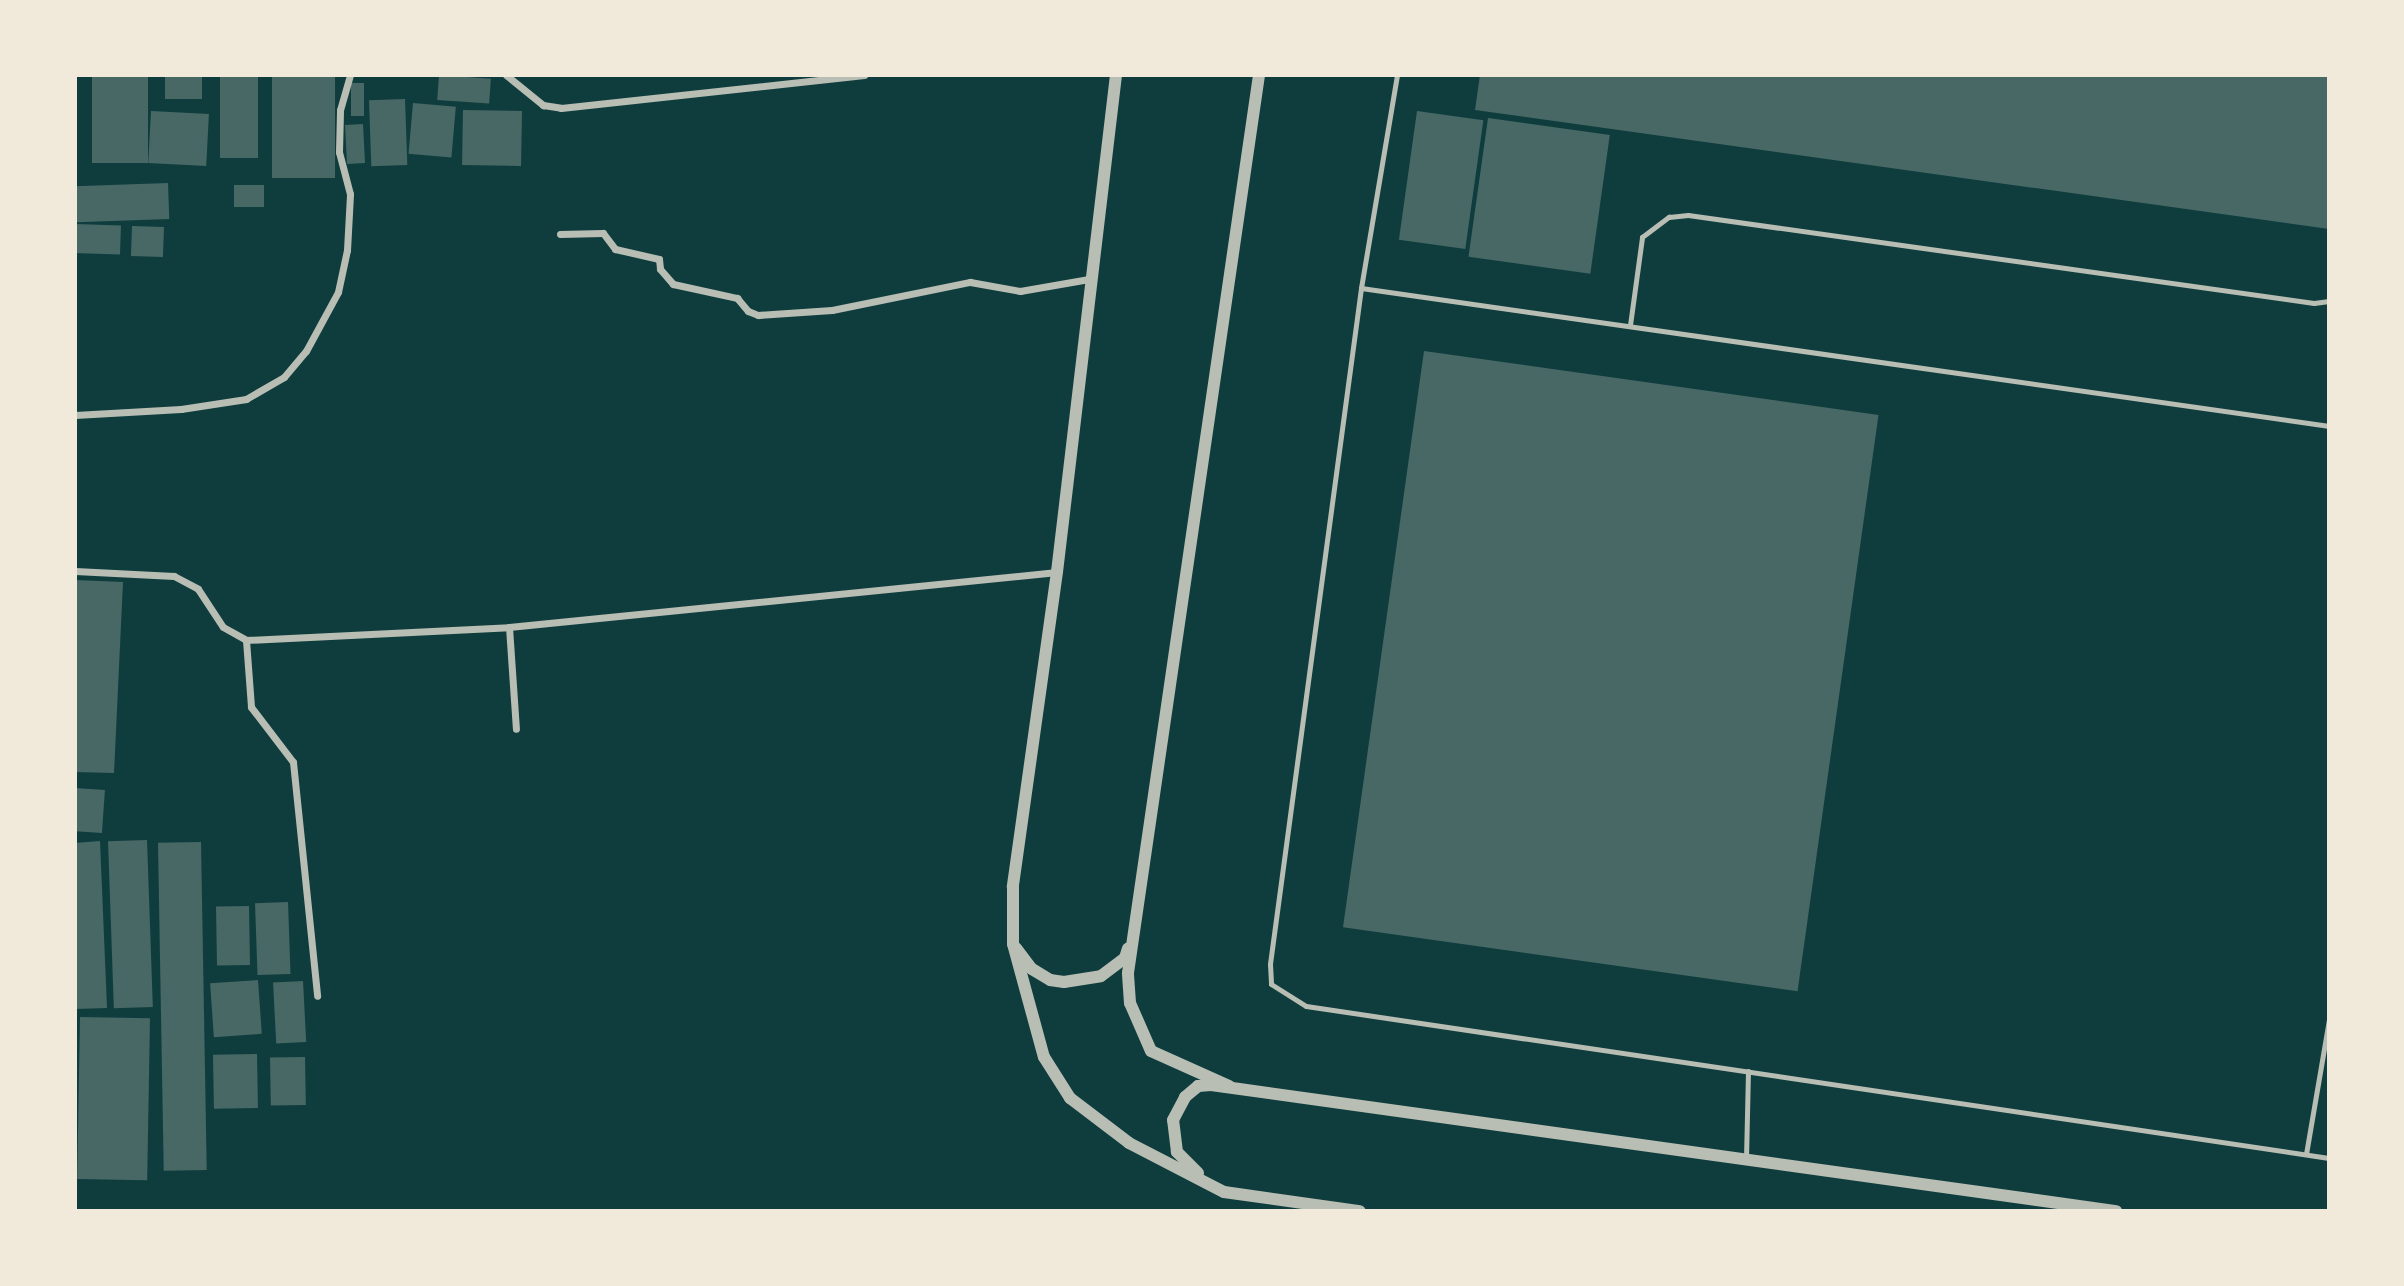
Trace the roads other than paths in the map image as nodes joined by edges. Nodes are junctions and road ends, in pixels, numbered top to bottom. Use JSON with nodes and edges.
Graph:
{"nodes":[{"id":1,"x":350,"y":75,"type":"edge"},
{"id":2,"x":506,"y":75,"type":"edge"},
{"id":3,"x":864,"y":75,"type":"edge"},
{"id":4,"x":1116,"y":75,"type":"edge"},
{"id":5,"x":1259,"y":75,"type":"edge"},
{"id":6,"x":1397,"y":75,"type":"edge"},
{"id":7,"x":559,"y":234,"type":"dead end"},
{"id":8,"x":1089,"y":279,"type":"junction"},
{"id":9,"x":1361,"y":288,"type":"junction"},
{"id":10,"x":2329,"y":301,"type":"edge"},
{"id":11,"x":1630,"y":325,"type":"junction"},
{"id":12,"x":75,"y":415,"type":"edge"},
{"id":13,"x":2329,"y":426,"type":"edge"},
{"id":14,"x":75,"y":571,"type":"edge"},
{"id":15,"x":1057,"y":572,"type":"junction"},
{"id":16,"x":509,"y":627,"type":"junction"},
{"id":17,"x":246,"y":640,"type":"junction"},
{"id":18,"x":516,"y":729,"type":"dead end"},
{"id":19,"x":1131,"y":938,"type":"junction"},
{"id":20,"x":1013,"y":944,"type":"junction"},
{"id":21,"x":317,"y":996,"type":"dead end"},
{"id":22,"x":2329,"y":1019,"type":"edge"},
{"id":23,"x":1748,"y":1071,"type":"junction"},
{"id":24,"x":1229,"y":1086,"type":"junction"},
{"id":25,"x":2306,"y":1154,"type":"junction"},
{"id":26,"x":2329,"y":1157,"type":"edge"},
{"id":27,"x":1746,"y":1160,"type":"junction"},
{"id":28,"x":1224,"y":1192,"type":"junction"},
{"id":29,"x":1360,"y":1211,"type":"edge"},
{"id":30,"x":2116,"y":1211,"type":"edge"}],
"edges":[{"from":1,"to":12,"type":"street"},
{"from":2,"to":3,"type":"street"},
{"from":4,"to":8,"type":"street"},
{"from":5,"to":19,"type":"street"},
{"from":6,"to":9,"type":"lane"},
{"from":7,"to":8,"type":"street"},
{"from":8,"to":15,"type":"street"},
{"from":9,"to":11,"type":"lane"},
{"from":9,"to":23,"type":"lane"},
{"from":10,"to":11,"type":"lane"},
{"from":11,"to":13,"type":"lane"},
{"from":14,"to":17,"type":"street"},
{"from":15,"to":16,"type":"street"},
{"from":15,"to":20,"type":"street"},
{"from":16,"to":17,"type":"street"},
{"from":16,"to":18,"type":"street"},
{"from":17,"to":21,"type":"street"},
{"from":19,"to":20,"type":"street"},
{"from":19,"to":24,"type":"street"},
{"from":20,"to":28,"type":"street"},
{"from":22,"to":25,"type":"lane"},
{"from":23,"to":25,"type":"lane"},
{"from":23,"to":27,"type":"lane"},
{"from":24,"to":27,"type":"street"},
{"from":24,"to":28,"type":"street"},
{"from":25,"to":26,"type":"lane"},
{"from":27,"to":30,"type":"street"},
{"from":28,"to":29,"type":"street"}]}
